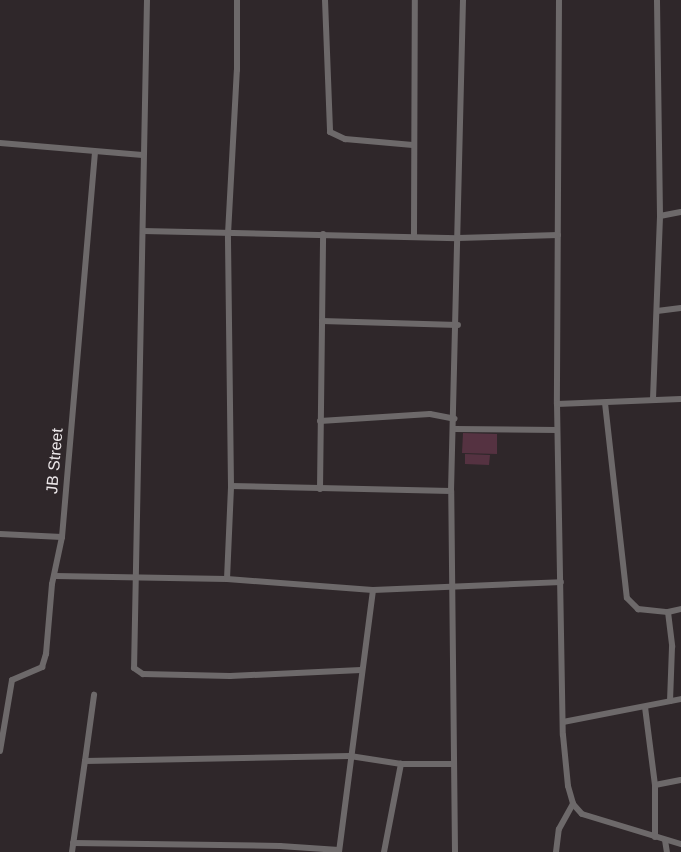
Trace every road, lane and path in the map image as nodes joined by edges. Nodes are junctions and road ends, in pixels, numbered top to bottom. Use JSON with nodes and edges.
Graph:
{"nodes":[{"id":1,"x":147,"y":0,"type":"edge"},
{"id":2,"x":237,"y":0,"type":"edge"},
{"id":3,"x":325,"y":0,"type":"edge"},
{"id":4,"x":415,"y":0,"type":"edge"},
{"id":5,"x":462,"y":0,"type":"edge"},
{"id":6,"x":558,"y":0,"type":"edge"},
{"id":7,"x":657,"y":0,"type":"edge"},
{"id":8,"x":0,"y":143,"type":"edge"},
{"id":9,"x":413,"y":144,"type":"junction"},
{"id":10,"x":95,"y":152,"type":"junction"},
{"id":11,"x":142,"y":155,"type":"junction"},
{"id":12,"x":681,"y":212,"type":"edge"},
{"id":13,"x":660,"y":216,"type":"junction"},
{"id":14,"x":142,"y":231,"type":"junction"},
{"id":15,"x":228,"y":234,"type":"junction"},
{"id":16,"x":323,"y":234,"type":"junction"},
{"id":17,"x":414,"y":235,"type":"junction"},
{"id":18,"x":558,"y":236,"type":"junction"},
{"id":19,"x":458,"y":238,"type":"junction"},
{"id":20,"x":681,"y":308,"type":"edge"},
{"id":21,"x":657,"y":311,"type":"junction"},
{"id":22,"x":322,"y":321,"type":"junction"},
{"id":23,"x":458,"y":325,"type":"junction"},
{"id":24,"x":654,"y":398,"type":"junction"},
{"id":25,"x":681,"y":398,"type":"edge"},
{"id":26,"x":605,"y":403,"type":"junction"},
{"id":27,"x":557,"y":404,"type":"junction"},
{"id":28,"x":455,"y":419,"type":"junction"},
{"id":29,"x":320,"y":421,"type":"junction"},
{"id":30,"x":455,"y":429,"type":"junction"},
{"id":31,"x":558,"y":430,"type":"junction"},
{"id":32,"x":231,"y":486,"type":"junction"},
{"id":33,"x":320,"y":488,"type":"junction"},
{"id":34,"x":452,"y":492,"type":"junction"},
{"id":35,"x":0,"y":534,"type":"edge"},
{"id":36,"x":62,"y":537,"type":"junction"},
{"id":37,"x":55,"y":576,"type":"junction"},
{"id":38,"x":137,"y":576,"type":"junction"},
{"id":39,"x":227,"y":579,"type":"junction"},
{"id":40,"x":561,"y":582,"type":"junction"},
{"id":41,"x":451,"y":588,"type":"junction"},
{"id":42,"x":373,"y":590,"type":"junction"},
{"id":43,"x":681,"y":609,"type":"edge"},
{"id":44,"x":668,"y":612,"type":"junction"},
{"id":45,"x":361,"y":670,"type":"junction"},
{"id":46,"x":94,"y":695,"type":"dead end"},
{"id":47,"x":681,"y":699,"type":"edge"},
{"id":48,"x":670,"y":701,"type":"junction"},
{"id":49,"x":645,"y":707,"type":"junction"},
{"id":50,"x":563,"y":722,"type":"junction"},
{"id":51,"x":0,"y":751,"type":"edge"},
{"id":52,"x":350,"y":756,"type":"junction"},
{"id":53,"x":84,"y":761,"type":"junction"},
{"id":54,"x":401,"y":764,"type":"junction"},
{"id":55,"x":452,"y":764,"type":"junction"},
{"id":56,"x":681,"y":780,"type":"edge"},
{"id":57,"x":655,"y":785,"type":"junction"},
{"id":58,"x":573,"y":804,"type":"junction"},
{"id":59,"x":655,"y":837,"type":"junction"},
{"id":60,"x":665,"y":840,"type":"junction"},
{"id":61,"x":72,"y":844,"type":"junction"},
{"id":62,"x":681,"y":844,"type":"edge"},
{"id":63,"x":339,"y":851,"type":"edge"},
{"id":64,"x":72,"y":852,"type":"edge"},
{"id":65,"x":384,"y":852,"type":"edge"},
{"id":66,"x":455,"y":852,"type":"edge"},
{"id":67,"x":556,"y":852,"type":"edge"},
{"id":68,"x":667,"y":852,"type":"edge"}],
"edges":[{"from":1,"to":11,"type":"street"},
{"from":2,"to":15,"type":"street"},
{"from":3,"to":9,"type":"street"},
{"from":4,"to":9,"type":"street"},
{"from":5,"to":19,"type":"street"},
{"from":6,"to":18,"type":"street"},
{"from":7,"to":13,"type":"street"},
{"from":8,"to":10,"type":"street"},
{"from":9,"to":17,"type":"street"},
{"from":10,"to":11,"type":"street"},
{"from":10,"to":36,"type":"street","name":"JB Street"},
{"from":11,"to":14,"type":"street"},
{"from":12,"to":13,"type":"street"},
{"from":13,"to":21,"type":"street"},
{"from":14,"to":15,"type":"street"},
{"from":14,"to":38,"type":"street"},
{"from":15,"to":16,"type":"street"},
{"from":15,"to":32,"type":"street"},
{"from":16,"to":17,"type":"street"},
{"from":16,"to":22,"type":"street"},
{"from":17,"to":19,"type":"street"},
{"from":18,"to":19,"type":"street"},
{"from":18,"to":27,"type":"street"},
{"from":19,"to":23,"type":"street"},
{"from":20,"to":21,"type":"street"},
{"from":21,"to":24,"type":"street"},
{"from":22,"to":23,"type":"street"},
{"from":22,"to":29,"type":"street"},
{"from":23,"to":28,"type":"street"},
{"from":24,"to":25,"type":"street"},
{"from":24,"to":26,"type":"street"},
{"from":26,"to":27,"type":"street"},
{"from":26,"to":44,"type":"street"},
{"from":27,"to":31,"type":"street"},
{"from":28,"to":29,"type":"street"},
{"from":28,"to":30,"type":"street"},
{"from":29,"to":33,"type":"street"},
{"from":30,"to":31,"type":"street"},
{"from":30,"to":34,"type":"street"},
{"from":31,"to":40,"type":"street"},
{"from":32,"to":33,"type":"street"},
{"from":32,"to":39,"type":"street"},
{"from":33,"to":34,"type":"street"},
{"from":34,"to":41,"type":"street"},
{"from":35,"to":36,"type":"street"},
{"from":36,"to":37,"type":"street","name":"JB Street"},
{"from":37,"to":38,"type":"street"},
{"from":37,"to":51,"type":"street","name":"JB Street"},
{"from":38,"to":39,"type":"street"},
{"from":38,"to":45,"type":"street"},
{"from":39,"to":42,"type":"street"},
{"from":40,"to":41,"type":"street"},
{"from":40,"to":50,"type":"street"},
{"from":41,"to":42,"type":"street"},
{"from":41,"to":55,"type":"street"},
{"from":42,"to":45,"type":"street"},
{"from":43,"to":44,"type":"street"},
{"from":44,"to":48,"type":"street"},
{"from":45,"to":52,"type":"street"},
{"from":46,"to":53,"type":"street"},
{"from":47,"to":48,"type":"street"},
{"from":48,"to":49,"type":"street"},
{"from":49,"to":50,"type":"street"},
{"from":49,"to":57,"type":"street"},
{"from":50,"to":58,"type":"street"},
{"from":52,"to":53,"type":"street"},
{"from":52,"to":54,"type":"street"},
{"from":52,"to":63,"type":"street"},
{"from":53,"to":61,"type":"street"},
{"from":54,"to":55,"type":"street"},
{"from":54,"to":65,"type":"street"},
{"from":55,"to":66,"type":"street"},
{"from":56,"to":57,"type":"street"},
{"from":57,"to":59,"type":"street"},
{"from":58,"to":59,"type":"street"},
{"from":58,"to":67,"type":"street"},
{"from":59,"to":60,"type":"street"},
{"from":60,"to":62,"type":"street"},
{"from":60,"to":68,"type":"street"},
{"from":61,"to":63,"type":"street"},
{"from":61,"to":64,"type":"street"}]}
